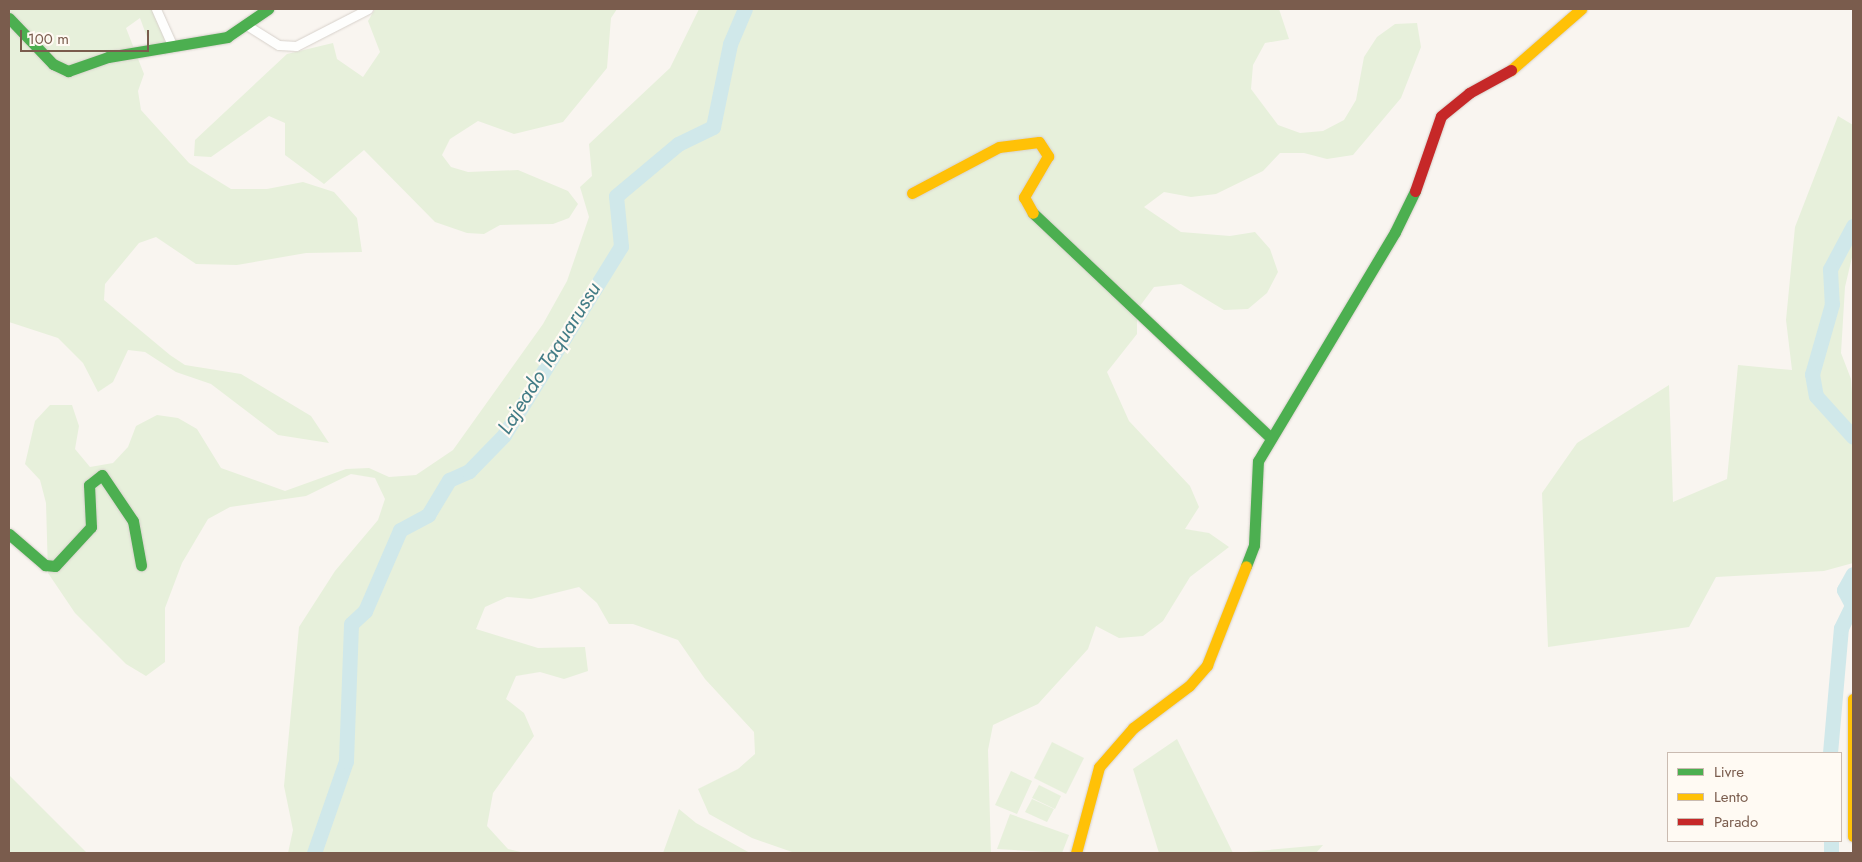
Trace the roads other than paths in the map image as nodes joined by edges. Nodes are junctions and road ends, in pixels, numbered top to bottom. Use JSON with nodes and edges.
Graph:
{"nodes":[{"id":1,"x":156,"y":9,"type":"edge"},
{"id":2,"x":268,"y":9,"type":"edge"},
{"id":3,"x":368,"y":9,"type":"edge"},
{"id":4,"x":1581,"y":9,"type":"edge"},
{"id":5,"x":9,"y":18,"type":"edge"},
{"id":6,"x":248,"y":26,"type":"junction"},
{"id":7,"x":173,"y":47,"type":"junction"},
{"id":8,"x":912,"y":193,"type":"dead end"},
{"id":9,"x":1270,"y":437,"type":"junction"},
{"id":10,"x":9,"y":534,"type":"edge"},
{"id":11,"x":141,"y":565,"type":"dead end"},
{"id":12,"x":1853,"y":699,"type":"edge"},
{"id":13,"x":1852,"y":721,"type":"edge"},
{"id":14,"x":1853,"y":836,"type":"edge"},
{"id":15,"x":1076,"y":853,"type":"edge"}],
"edges":[{"from":1,"to":7,"type":"street"},
{"from":2,"to":6,"type":"street"},
{"from":3,"to":6,"type":"street"},
{"from":4,"to":9,"type":"street"},
{"from":5,"to":7,"type":"street"},
{"from":6,"to":7,"type":"street"},
{"from":8,"to":9,"type":"street"},
{"from":9,"to":15,"type":"street"},
{"from":10,"to":11,"type":"street"},
{"from":12,"to":13,"type":"street"},
{"from":13,"to":14,"type":"street"}]}
